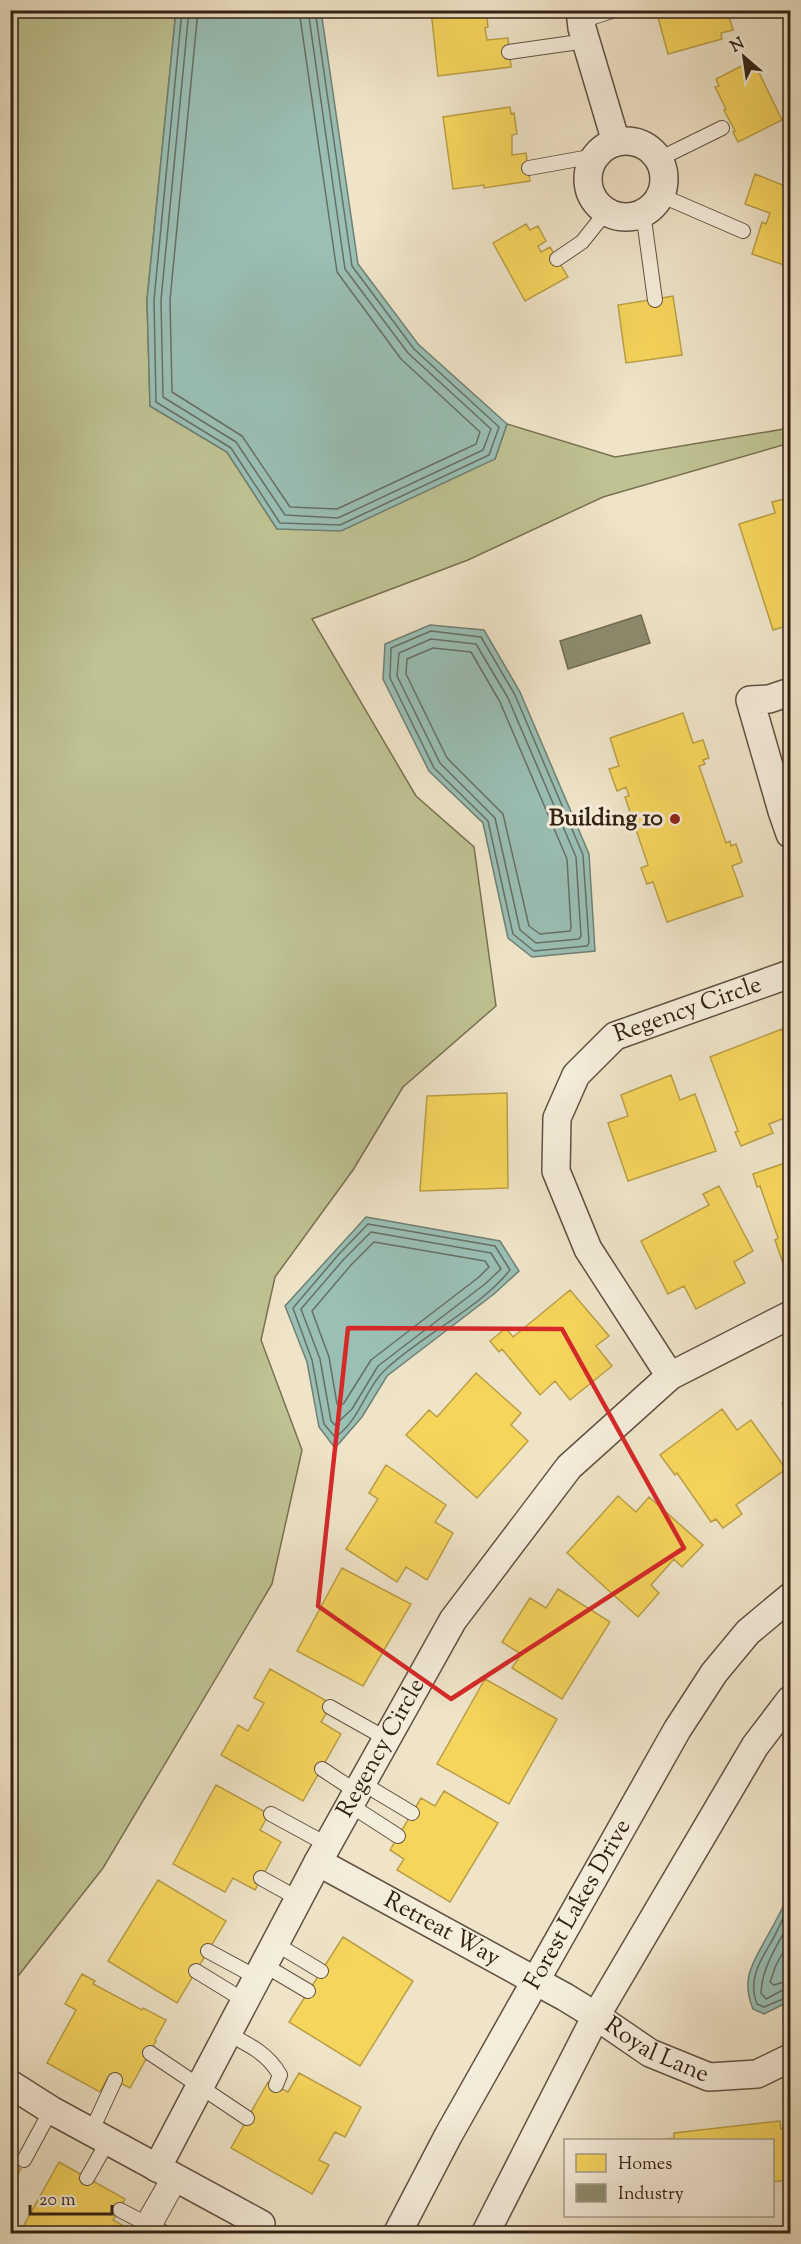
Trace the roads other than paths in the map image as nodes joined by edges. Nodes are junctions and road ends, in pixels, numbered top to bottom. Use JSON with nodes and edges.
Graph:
{"nodes":[{"id":1,"x":615,"y":10,"type":"edge"},
{"id":2,"x":583,"y":24,"type":"edge"},
{"id":3,"x":509,"y":52,"type":"dead end"},
{"id":4,"x":722,"y":128,"type":"dead end"},
{"id":5,"x":606,"y":149,"type":"junction"},
{"id":6,"x":659,"y":159,"type":"junction"},
{"id":7,"x":529,"y":168,"type":"dead end"},
{"id":8,"x":652,"y":204,"type":"junction"},
{"id":9,"x":606,"y":212,"type":"junction"},
{"id":10,"x":742,"y":231,"type":"dead end"},
{"id":11,"x":557,"y":260,"type":"dead end"},
{"id":12,"x":655,"y":300,"type":"dead end"},
{"id":13,"x":790,"y":692,"type":"edge"},
{"id":14,"x":790,"y":834,"type":"edge"},
{"id":15,"x":790,"y":974,"type":"edge"},
{"id":16,"x":790,"y":1315,"type":"edge"},
{"id":17,"x":670,"y":1376,"type":"junction"},
{"id":18,"x":790,"y":1597,"type":"edge"},
{"id":19,"x":790,"y":1700,"type":"edge"},
{"id":20,"x":330,"y":1707,"type":"dead end"},
{"id":21,"x":387,"y":1739,"type":"junction"},
{"id":22,"x":322,"y":1769,"type":"dead end"},
{"id":23,"x":357,"y":1793,"type":"junction"},
{"id":24,"x":412,"y":1813,"type":"dead end"},
{"id":25,"x":271,"y":1814,"type":"dead end"},
{"id":26,"x":398,"y":1836,"type":"dead end"},
{"id":27,"x":323,"y":1854,"type":"junction"},
{"id":28,"x":261,"y":1878,"type":"dead end"},
{"id":29,"x":299,"y":1899,"type":"junction"},
{"id":30,"x":208,"y":1951,"type":"dead end"},
{"id":31,"x":196,"y":1971,"type":"dead end"},
{"id":32,"x":321,"y":1971,"type":"dead end"},
{"id":33,"x":261,"y":1972,"type":"junction"},
{"id":34,"x":535,"y":1981,"type":"junction"},
{"id":35,"x":308,"y":1991,"type":"dead end"},
{"id":36,"x":565,"y":1997,"type":"joint"},
{"id":37,"x":596,"y":2016,"type":"junction"},
{"id":38,"x":228,"y":2034,"type":"junction"},
{"id":39,"x":150,"y":2053,"type":"dead end"},
{"id":40,"x":790,"y":2058,"type":"edge"},
{"id":41,"x":115,"y":2080,"type":"dead end"},
{"id":42,"x":10,"y":2084,"type":"edge"},
{"id":43,"x":276,"y":2085,"type":"dead end"},
{"id":44,"x":200,"y":2087,"type":"junction"},
{"id":45,"x":51,"y":2110,"type":"junction"},
{"id":46,"x":248,"y":2118,"type":"dead end"},
{"id":47,"x":99,"y":2136,"type":"junction"},
{"id":48,"x":24,"y":2160,"type":"dead end"},
{"id":49,"x":169,"y":2174,"type":"junction"},
{"id":50,"x":87,"y":2178,"type":"dead end"},
{"id":51,"x":120,"y":2210,"type":"dead end"},
{"id":52,"x":261,"y":2224,"type":"dead end"},
{"id":53,"x":166,"y":2234,"type":"edge"},
{"id":54,"x":397,"y":2234,"type":"edge"},
{"id":55,"x":485,"y":2234,"type":"edge"}],
"edges":[{"from":1,"to":2,"type":"lane"},
{"from":2,"to":3,"type":"lane"},
{"from":2,"to":5,"type":"street"},
{"from":4,"to":6,"type":"lane"},
{"from":5,"to":6,"type":"street"},
{"from":5,"to":7,"type":"lane"},
{"from":5,"to":9,"type":"street"},
{"from":6,"to":8,"type":"street"},
{"from":8,"to":9,"type":"street"},
{"from":8,"to":10,"type":"lane"},
{"from":8,"to":12,"type":"lane"},
{"from":9,"to":11,"type":"lane"},
{"from":13,"to":14,"type":"street"},
{"from":15,"to":17,"type":"street","name":"Regency Circle"},
{"from":16,"to":17,"type":"street","name":"Regency Circle"},
{"from":17,"to":21,"type":"street","name":"Regency Circle"},
{"from":18,"to":34,"type":"street","name":"Forest Lakes Drive"},
{"from":19,"to":37,"type":"street"},
{"from":20,"to":21,"type":"lane"},
{"from":21,"to":23,"type":"street","name":"Regency Circle"},
{"from":22,"to":23,"type":"lane"},
{"from":23,"to":24,"type":"lane"},
{"from":23,"to":26,"type":"lane"},
{"from":23,"to":27,"type":"street","name":"Regency Circle"},
{"from":25,"to":27,"type":"lane"},
{"from":27,"to":29,"type":"street","name":"Regency Circle"},
{"from":27,"to":34,"type":"street","name":"Retreat Way"},
{"from":28,"to":29,"type":"lane"},
{"from":29,"to":33,"type":"street","name":"Regency Circle"},
{"from":30,"to":33,"type":"lane"},
{"from":31,"to":33,"type":"lane"},
{"from":32,"to":33,"type":"lane"},
{"from":33,"to":35,"type":"lane"},
{"from":33,"to":38,"type":"street","name":"Regency Circle"},
{"from":34,"to":36,"type":"street","name":"Retreat Way"},
{"from":34,"to":54,"type":"street","name":"Forest Lakes Drive"},
{"from":36,"to":37,"type":"street","name":"Royal Lane"},
{"from":37,"to":40,"type":"street","name":"Royal Lane"},
{"from":37,"to":55,"type":"street"},
{"from":38,"to":43,"type":"lane"},
{"from":38,"to":44,"type":"street","name":"Regency Circle"},
{"from":39,"to":44,"type":"lane"},
{"from":41,"to":47,"type":"lane"},
{"from":42,"to":45,"type":"street"},
{"from":44,"to":46,"type":"lane"},
{"from":44,"to":49,"type":"street","name":"Regency Circle"},
{"from":45,"to":47,"type":"street"},
{"from":45,"to":48,"type":"lane"},
{"from":47,"to":49,"type":"street"},
{"from":47,"to":50,"type":"lane"},
{"from":49,"to":51,"type":"lane"},
{"from":49,"to":52,"type":"street"},
{"from":49,"to":53,"type":"lane"}]}
